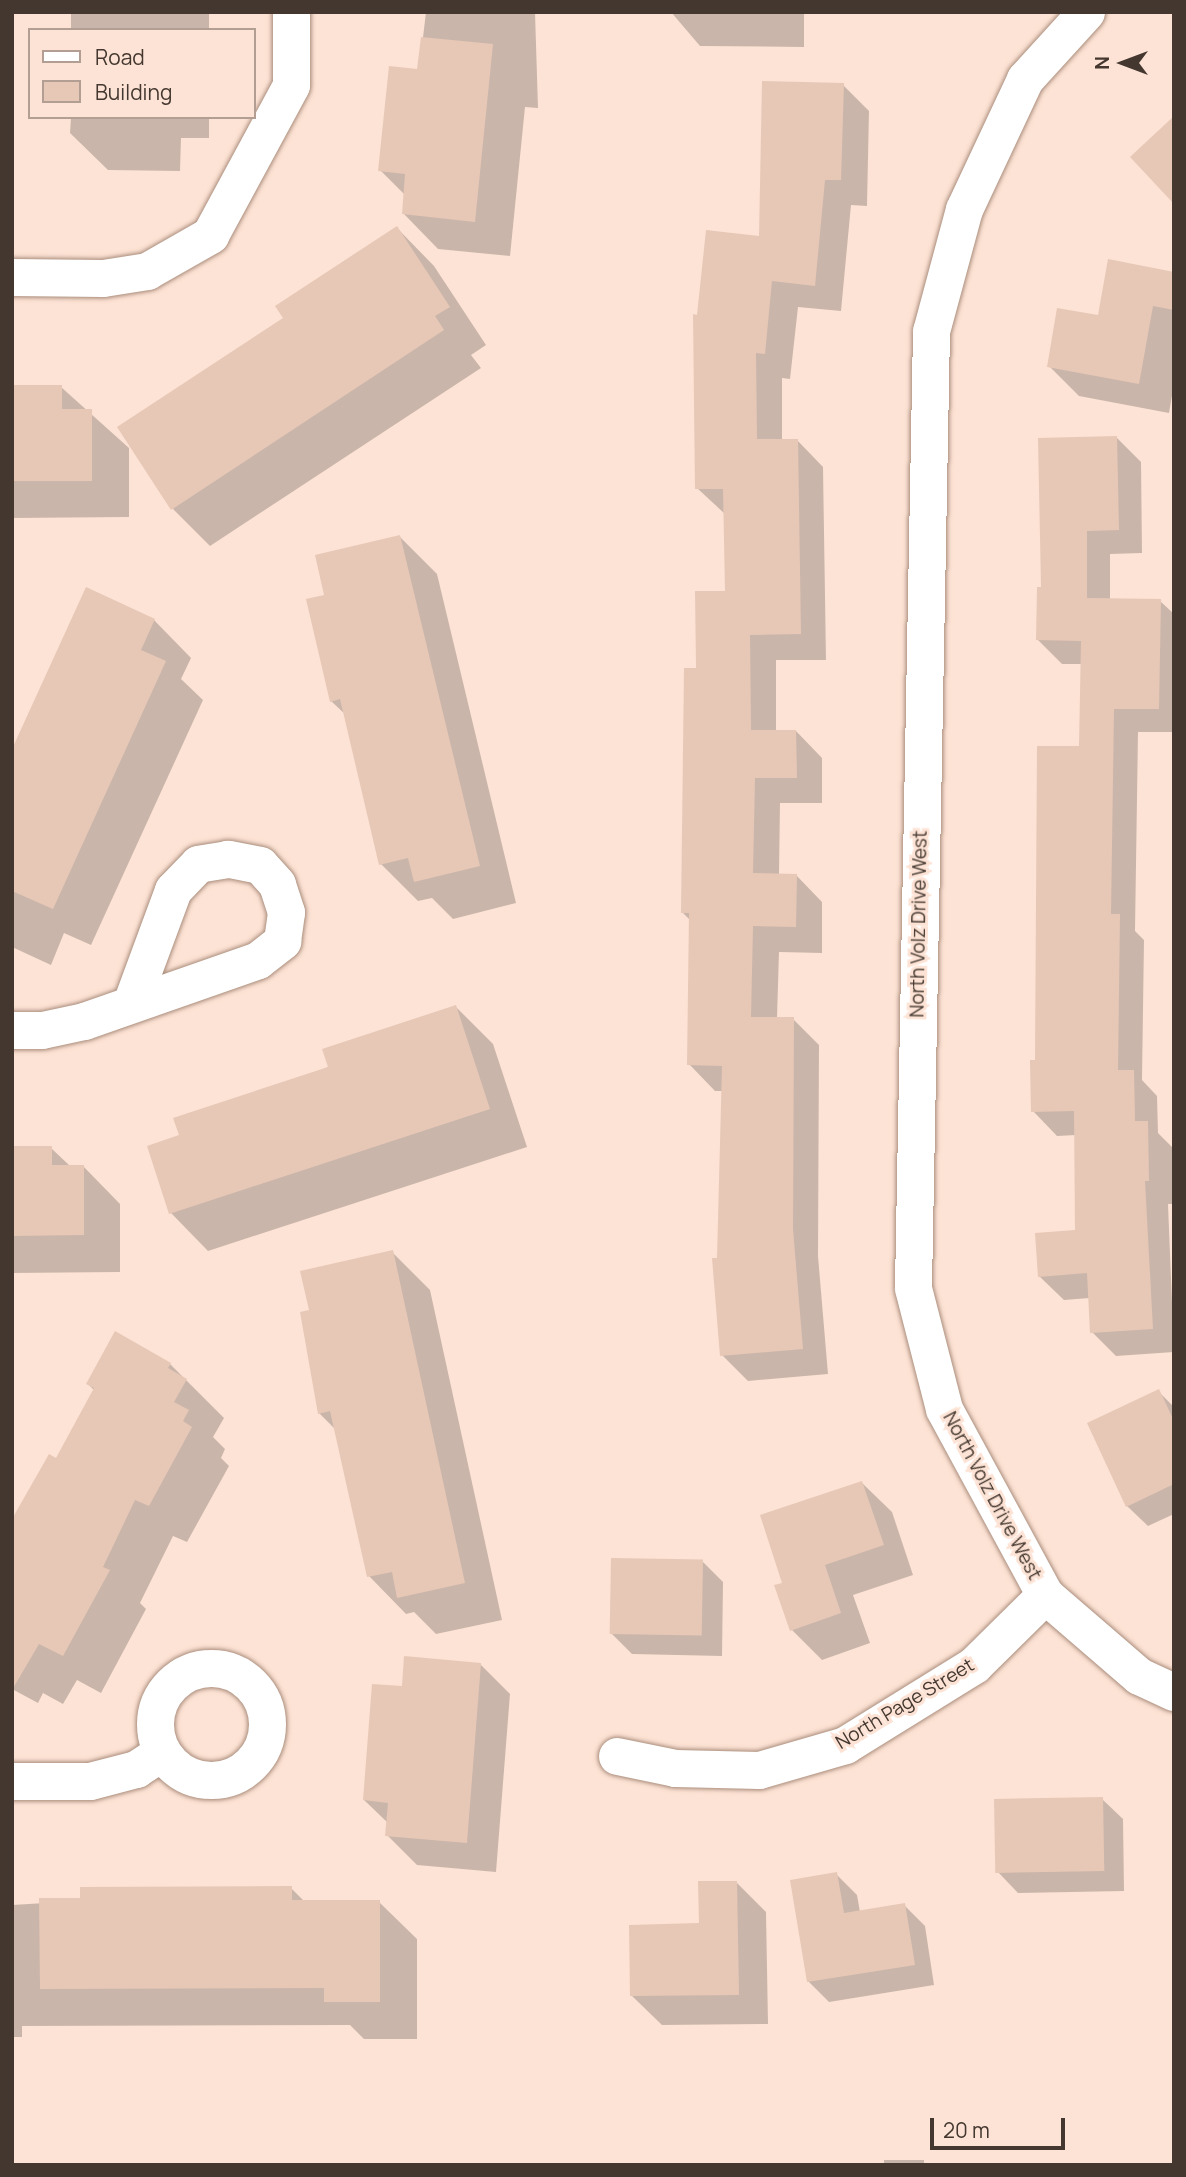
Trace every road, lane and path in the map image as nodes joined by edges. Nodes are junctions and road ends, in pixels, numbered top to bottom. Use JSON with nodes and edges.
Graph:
{"nodes":[{"id":1,"x":291,"y":12,"type":"edge"},
{"id":2,"x":1086,"y":12,"type":"edge"},
{"id":3,"x":12,"y":278,"type":"edge"},
{"id":4,"x":132,"y":1001,"type":"junction"},
{"id":5,"x":12,"y":1030,"type":"edge"},
{"id":6,"x":1045,"y":1595,"type":"junction"},
{"id":7,"x":1174,"y":1692,"type":"edge"},
{"id":8,"x":162,"y":1752,"type":"dead end"},
{"id":9,"x":617,"y":1756,"type":"dead end"},
{"id":10,"x":12,"y":1781,"type":"edge"}],
"edges":[{"from":1,"to":3,"type":"street"},
{"from":2,"to":6,"type":"street","name":"North Volz Drive West"},
{"from":4,"to":4,"type":"street"},
{"from":4,"to":5,"type":"street"},
{"from":6,"to":7,"type":"street","name":"North Volz Drive West"},
{"from":6,"to":9,"type":"street","name":"North Page Street"},
{"from":8,"to":10,"type":"street"}]}
